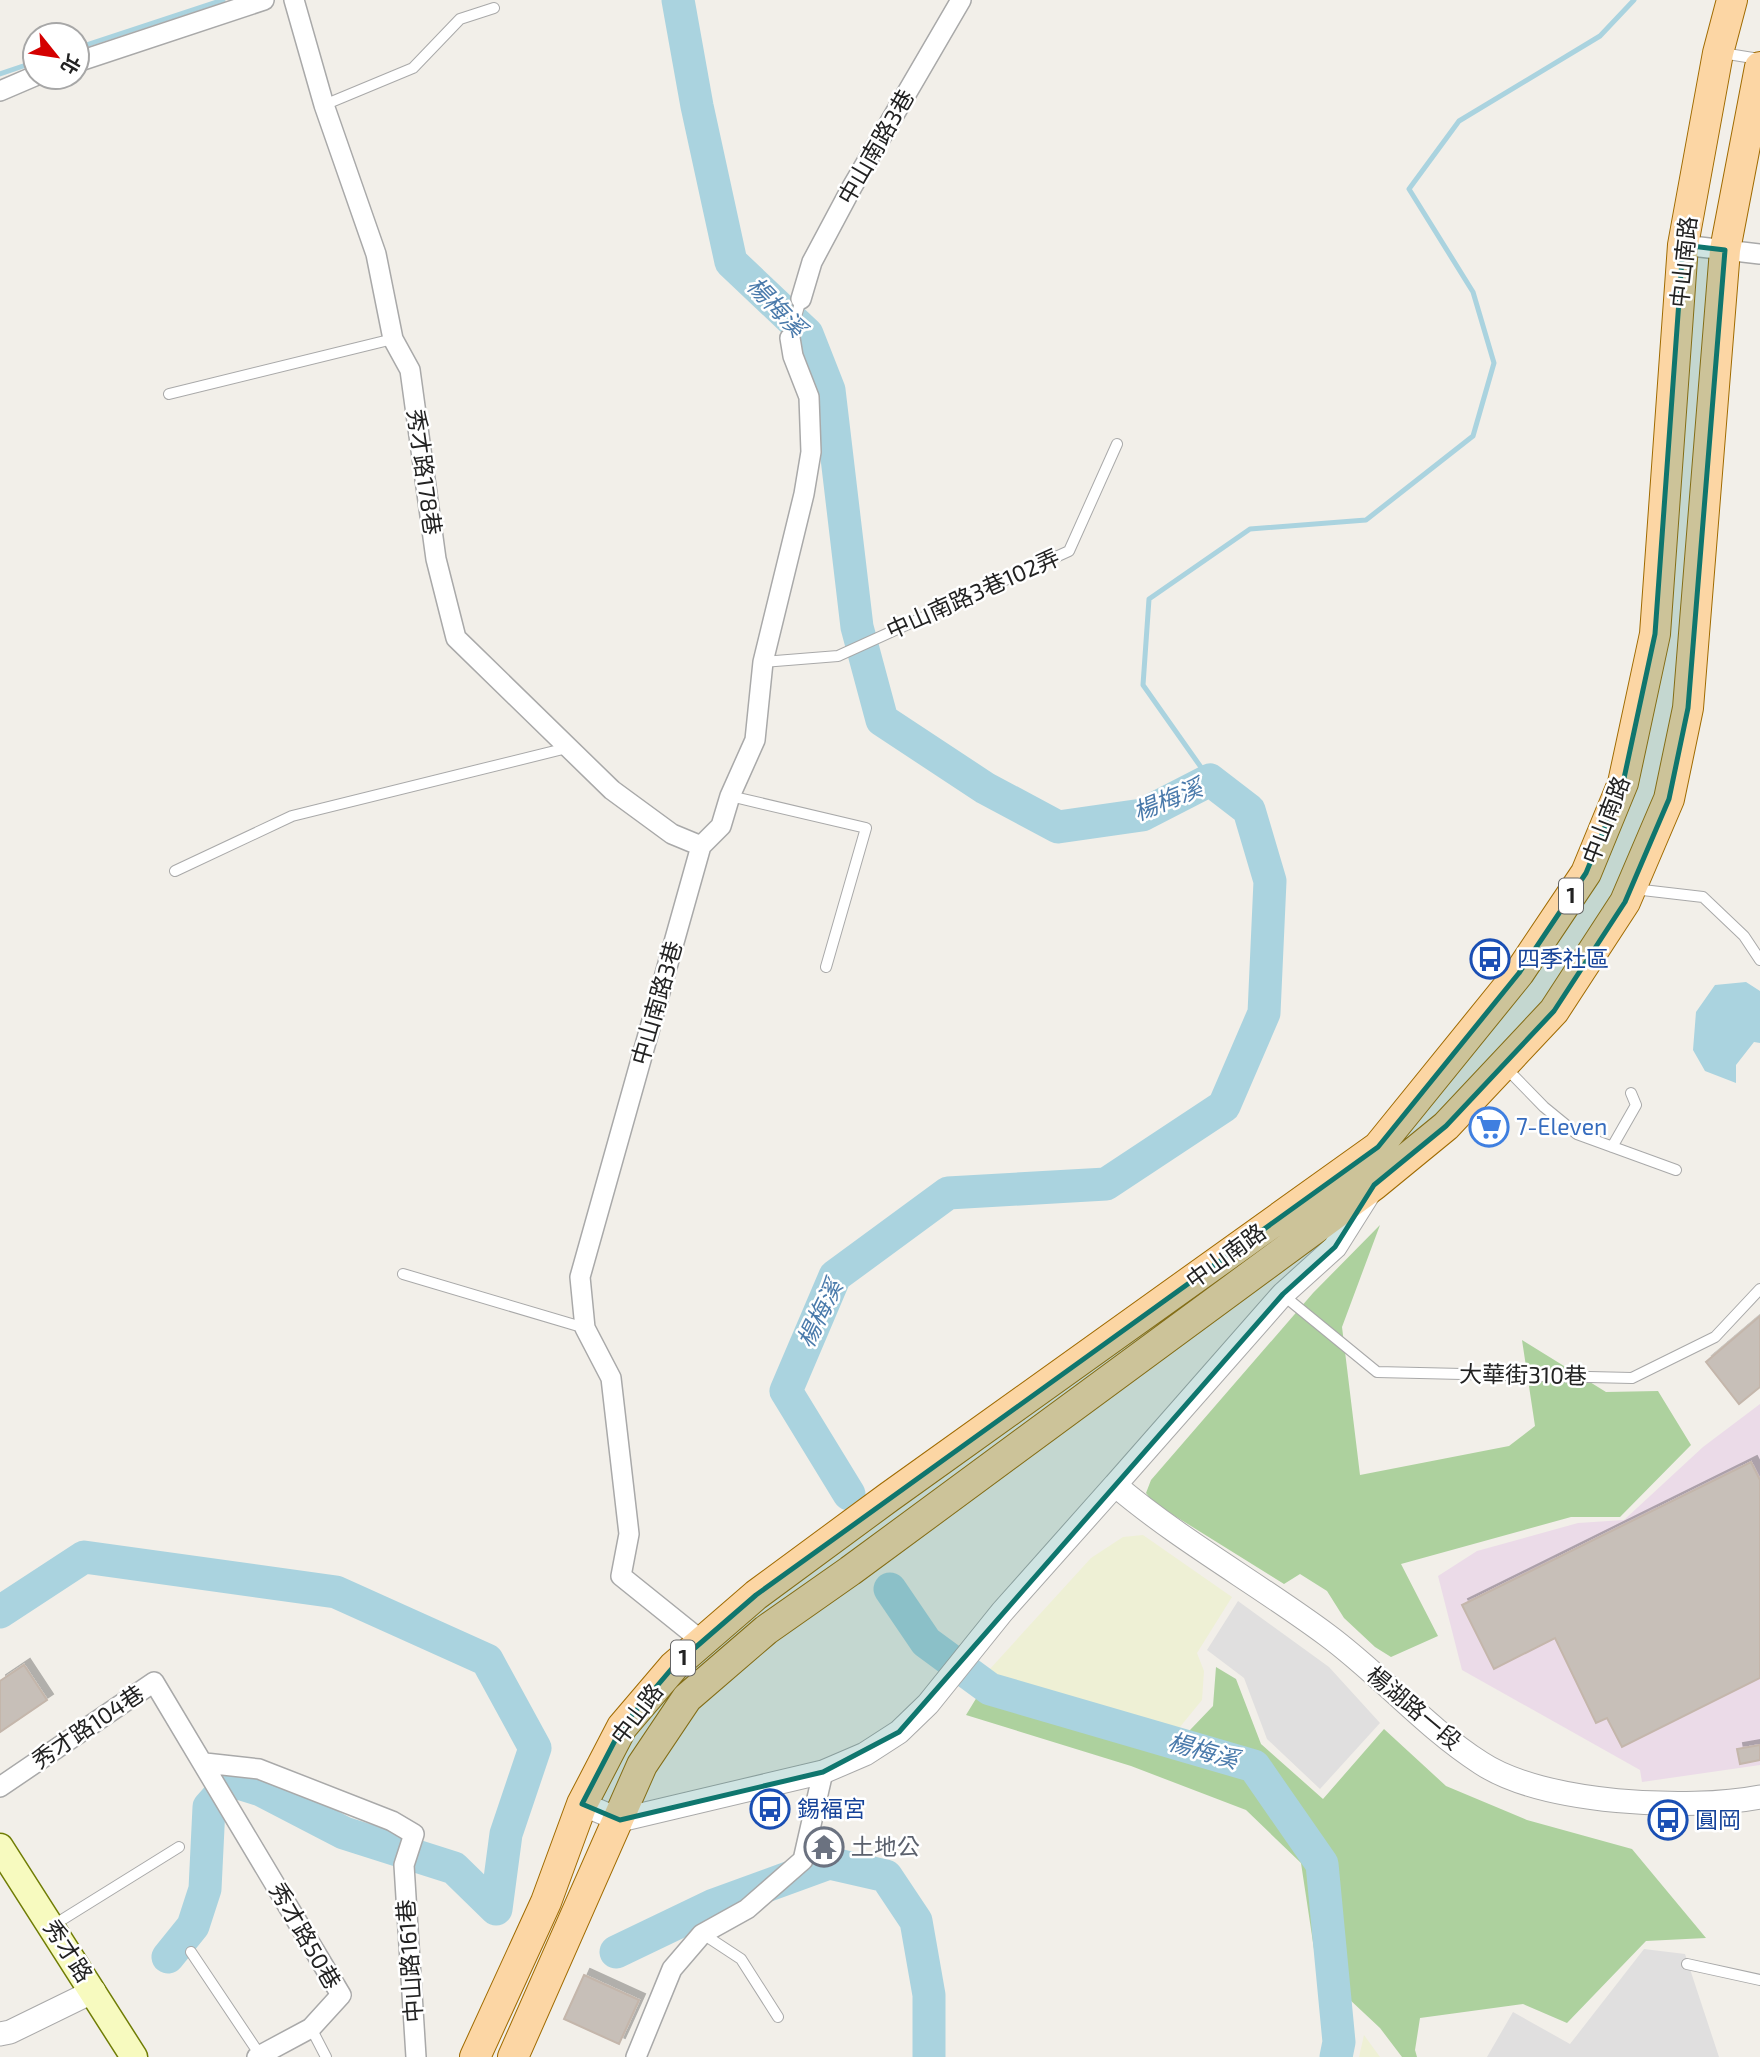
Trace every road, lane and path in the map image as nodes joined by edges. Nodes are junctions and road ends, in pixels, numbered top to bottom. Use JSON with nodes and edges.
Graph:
{"nodes":[{"id":1,"x":264,"y":0,"type":"edge"},
{"id":2,"x":295,"y":0,"type":"edge"},
{"id":3,"x":961,"y":0,"type":"edge"},
{"id":4,"x":1732,"y":0,"type":"edge"},
{"id":5,"x":494,"y":8,"type":"dead end"},
{"id":6,"x":1718,"y":53,"type":"junction"},
{"id":7,"x":91,"y":57,"type":"edge"},
{"id":8,"x":1760,"y":59,"type":"edge"},
{"id":9,"x":1760,"y":67,"type":"edge"},
{"id":10,"x":21,"y":82,"type":"edge"},
{"id":11,"x":0,"y":91,"type":"edge"},
{"id":12,"x":324,"y":105,"type":"junction"},
{"id":13,"x":1683,"y":245,"type":"junction"},
{"id":14,"x":1725,"y":250,"type":"junction"},
{"id":15,"x":1760,"y":254,"type":"edge"},
{"id":16,"x":801,"y":299,"type":"joint"},
{"id":17,"x":790,"y":338,"type":"joint"},
{"id":18,"x":393,"y":339,"type":"junction"},
{"id":19,"x":169,"y":394,"type":"dead end"},
{"id":20,"x":1117,"y":444,"type":"dead end"},
{"id":21,"x":763,"y":662,"type":"junction"},
{"id":22,"x":571,"y":747,"type":"junction"},
{"id":23,"x":730,"y":796,"type":"junction"},
{"id":24,"x":701,"y":846,"type":"junction"},
{"id":25,"x":175,"y":871,"type":"dead end"},
{"id":26,"x":1630,"y":889,"type":"junction"},
{"id":27,"x":1760,"y":960,"type":"edge"},
{"id":28,"x":826,"y":967,"type":"dead end"},
{"id":29,"x":1503,"y":1065,"type":"junction"},
{"id":30,"x":1631,"y":1093,"type":"dead end"},
{"id":31,"x":1378,"y":1147,"type":"junction"},
{"id":32,"x":1612,"y":1147,"type":"junction"},
{"id":33,"x":1676,"y":1170,"type":"dead end"},
{"id":34,"x":1374,"y":1185,"type":"junction"},
{"id":35,"x":403,"y":1274,"type":"dead end"},
{"id":36,"x":1760,"y":1289,"type":"edge"},
{"id":37,"x":1283,"y":1294,"type":"junction"},
{"id":38,"x":585,"y":1328,"type":"junction"},
{"id":39,"x":1115,"y":1485,"type":"junction"},
{"id":40,"x":824,"y":1548,"type":"joint"},
{"id":41,"x":850,"y":1571,"type":"joint"},
{"id":42,"x":703,"y":1642,"type":"junction"},
{"id":43,"x":209,"y":1770,"type":"junction"},
{"id":44,"x":823,"y":1772,"type":"junction"},
{"id":45,"x":0,"y":1787,"type":"edge"},
{"id":46,"x":1760,"y":1797,"type":"edge"},
{"id":47,"x":582,"y":1804,"type":"junction"},
{"id":48,"x":620,"y":1820,"type":"junction"},
{"id":49,"x":0,"y":1847,"type":"edge"},
{"id":50,"x":179,"y":1847,"type":"dead end"},
{"id":51,"x":52,"y":1926,"type":"junction"},
{"id":52,"x":702,"y":1934,"type":"junction"},
{"id":53,"x":191,"y":1952,"type":"dead end"},
{"id":54,"x":1687,"y":1964,"type":"dead end"},
{"id":55,"x":1760,"y":1980,"type":"edge"},
{"id":56,"x":94,"y":1991,"type":"junction"},
{"id":57,"x":778,"y":2017,"type":"dead end"},
{"id":58,"x":311,"y":2028,"type":"junction"},
{"id":59,"x":0,"y":2034,"type":"edge"},
{"id":60,"x":258,"y":2056,"type":"edge"},
{"id":61,"x":134,"y":2057,"type":"edge"},
{"id":62,"x":326,"y":2057,"type":"edge"},
{"id":63,"x":416,"y":2057,"type":"edge"},
{"id":64,"x":475,"y":2057,"type":"edge"},
{"id":65,"x":513,"y":2057,"type":"edge"},
{"id":66,"x":636,"y":2057,"type":"edge"}],
"edges":[{"from":1,"to":7,"type":"street"},
{"from":2,"to":12,"type":"street","name":"秀才路178巷"},
{"from":3,"to":16,"type":"street","name":"中山南路3巷"},
{"from":4,"to":6,"type":"main road","name":"中山南路","number":"1"},
{"from":5,"to":12,"type":"lane"},
{"from":6,"to":8,"type":"lane"},
{"from":6,"to":13,"type":"main road","name":"中山南路","number":"1"},
{"from":9,"to":14,"type":"main road","name":"中山南路","number":"1"},
{"from":10,"to":11,"type":"street"},
{"from":12,"to":18,"type":"street","name":"秀才路178巷"},
{"from":13,"to":14,"type":"street"},
{"from":13,"to":31,"type":"main road","name":"中山南路","number":"1"},
{"from":14,"to":15,"type":"street"},
{"from":14,"to":26,"type":"main road","name":"中山南路","number":"1"},
{"from":16,"to":17,"type":"lane"},
{"from":17,"to":21,"type":"street","name":"中山南路3巷"},
{"from":18,"to":19,"type":"lane"},
{"from":18,"to":22,"type":"street","name":"秀才路178巷"},
{"from":20,"to":21,"type":"lane","name":"中山南路3巷102弄"},
{"from":21,"to":23,"type":"street","name":"中山南路3巷"},
{"from":22,"to":24,"type":"street","name":"秀才路178巷"},
{"from":22,"to":25,"type":"lane"},
{"from":23,"to":24,"type":"street","name":"中山南路3巷"},
{"from":23,"to":28,"type":"lane"},
{"from":24,"to":38,"type":"street","name":"中山南路3巷"},
{"from":26,"to":27,"type":"lane"},
{"from":26,"to":29,"type":"main road","name":"中山南路","number":"1"},
{"from":29,"to":32,"type":"lane"},
{"from":29,"to":34,"type":"main road","name":"中山南路","number":"1"},
{"from":30,"to":32,"type":"lane"},
{"from":31,"to":34,"type":"street"},
{"from":31,"to":40,"type":"main road","name":"中山南路","number":"1"},
{"from":32,"to":33,"type":"lane"},
{"from":34,"to":37,"type":"street"},
{"from":34,"to":41,"type":"main road","name":"中山南路","number":"1"},
{"from":35,"to":38,"type":"lane"},
{"from":36,"to":37,"type":"lane","name":"大華街310巷"},
{"from":37,"to":39,"type":"street"},
{"from":38,"to":42,"type":"street","name":"中山南路3巷"},
{"from":39,"to":44,"type":"street"},
{"from":39,"to":46,"type":"street","name":"楊湖路一段"},
{"from":40,"to":42,"type":"main road","name":"中山路","number":"1"},
{"from":41,"to":48,"type":"main road","name":"中山路","number":"1"},
{"from":42,"to":47,"type":"main road","name":"中山路","number":"1"},
{"from":43,"to":45,"type":"street","name":"秀才路104巷"},
{"from":43,"to":58,"type":"street","name":"秀才路50巷"},
{"from":43,"to":63,"type":"street","name":"中山路161巷"},
{"from":44,"to":48,"type":"street"},
{"from":44,"to":52,"type":"street"},
{"from":47,"to":48,"type":"street"},
{"from":47,"to":64,"type":"main road","name":"中山路","number":"1"},
{"from":48,"to":65,"type":"main road","name":"中山路","number":"1"},
{"from":49,"to":51,"type":"main road","name":"秀才路"},
{"from":50,"to":51,"type":"lane"},
{"from":51,"to":56,"type":"main road","name":"秀才路"},
{"from":52,"to":57,"type":"lane"},
{"from":52,"to":66,"type":"street"},
{"from":53,"to":60,"type":"lane"},
{"from":54,"to":55,"type":"lane"},
{"from":56,"to":59,"type":"street"},
{"from":56,"to":61,"type":"main road","name":"秀才路"},
{"from":58,"to":60,"type":"street","name":"秀才路50巷"},
{"from":58,"to":62,"type":"lane"}]}
